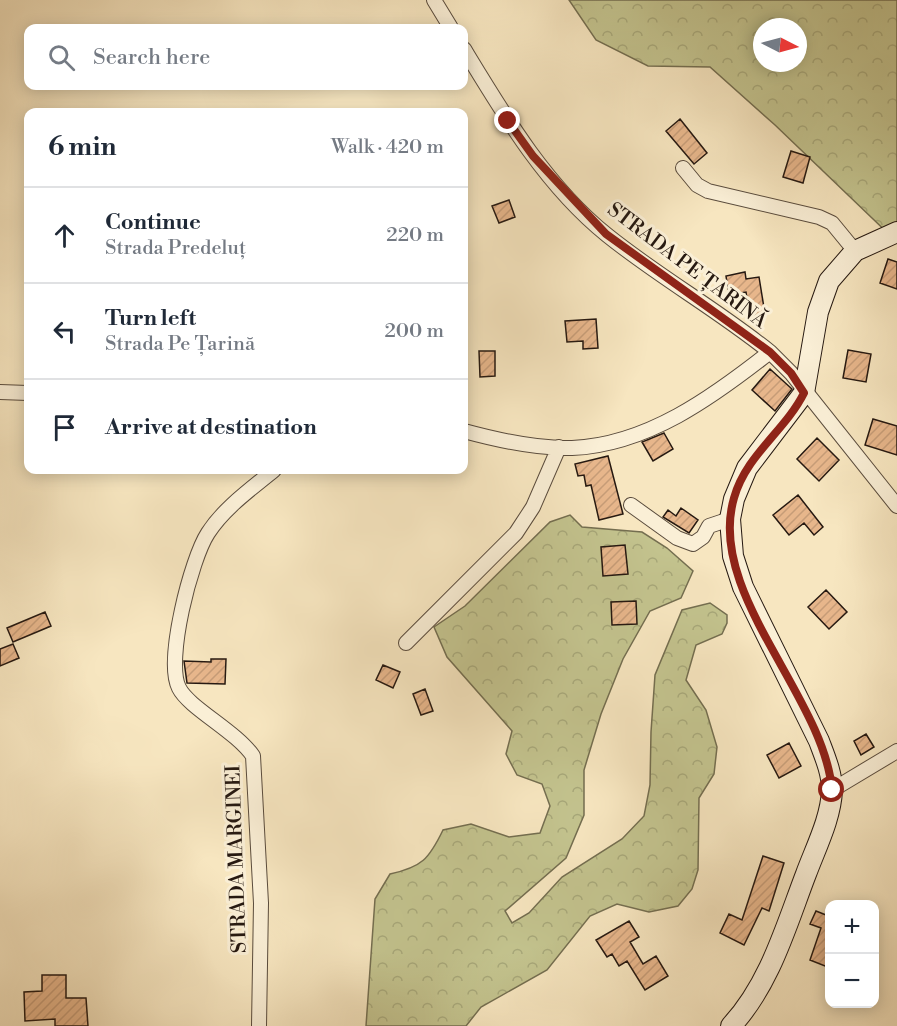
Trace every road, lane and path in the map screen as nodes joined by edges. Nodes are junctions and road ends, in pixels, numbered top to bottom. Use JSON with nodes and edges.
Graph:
{"nodes":[{"id":1,"x":434,"y":0,"type":"edge"},
{"id":2,"x":449,"y":24,"type":"edge"},
{"id":3,"x":468,"y":55,"type":"edge"},
{"id":4,"x":683,"y":168,"type":"dead end"},
{"id":5,"x":897,"y":232,"type":"edge"},
{"id":6,"x":855,"y":251,"type":"junction"},
{"id":7,"x":770,"y":352,"type":"junction"},
{"id":8,"x":0,"y":392,"type":"edge"},
{"id":9,"x":24,"y":393,"type":"edge"},
{"id":10,"x":804,"y":393,"type":"junction"},
{"id":11,"x":468,"y":432,"type":"edge"},
{"id":12,"x":559,"y":447,"type":"junction"},
{"id":13,"x":269,"y":474,"type":"edge"},
{"id":14,"x":631,"y":505,"type":"dead end"},
{"id":15,"x":897,"y":506,"type":"edge"},
{"id":16,"x":730,"y":519,"type":"junction"},
{"id":17,"x":406,"y":643,"type":"dead end"},
{"id":18,"x":897,"y":751,"type":"edge"},
{"id":19,"x":832,"y":790,"type":"junction"},
{"id":20,"x":259,"y":1026,"type":"edge"},
{"id":21,"x":731,"y":1026,"type":"edge"}],
"edges":[{"from":1,"to":2,"type":"street"},
{"from":3,"to":7,"type":"street","name":"STRADA PE ȚARINĂ"},
{"from":4,"to":6,"type":"street"},
{"from":5,"to":6,"type":"main road"},
{"from":6,"to":10,"type":"main road"},
{"from":7,"to":10,"type":"street","name":"STRADA PE ȚARINĂ"},
{"from":7,"to":12,"type":"street"},
{"from":8,"to":9,"type":"street"},
{"from":10,"to":15,"type":"street","name":"STRADA PE ȚARINĂ"},
{"from":10,"to":16,"type":"main road"},
{"from":11,"to":12,"type":"street"},
{"from":12,"to":17,"type":"street"},
{"from":13,"to":20,"type":"street","name":"STRADA MARGINEI"},
{"from":14,"to":16,"type":"street"},
{"from":16,"to":19,"type":"main road"},
{"from":18,"to":19,"type":"street"},
{"from":19,"to":21,"type":"main road"}]}
